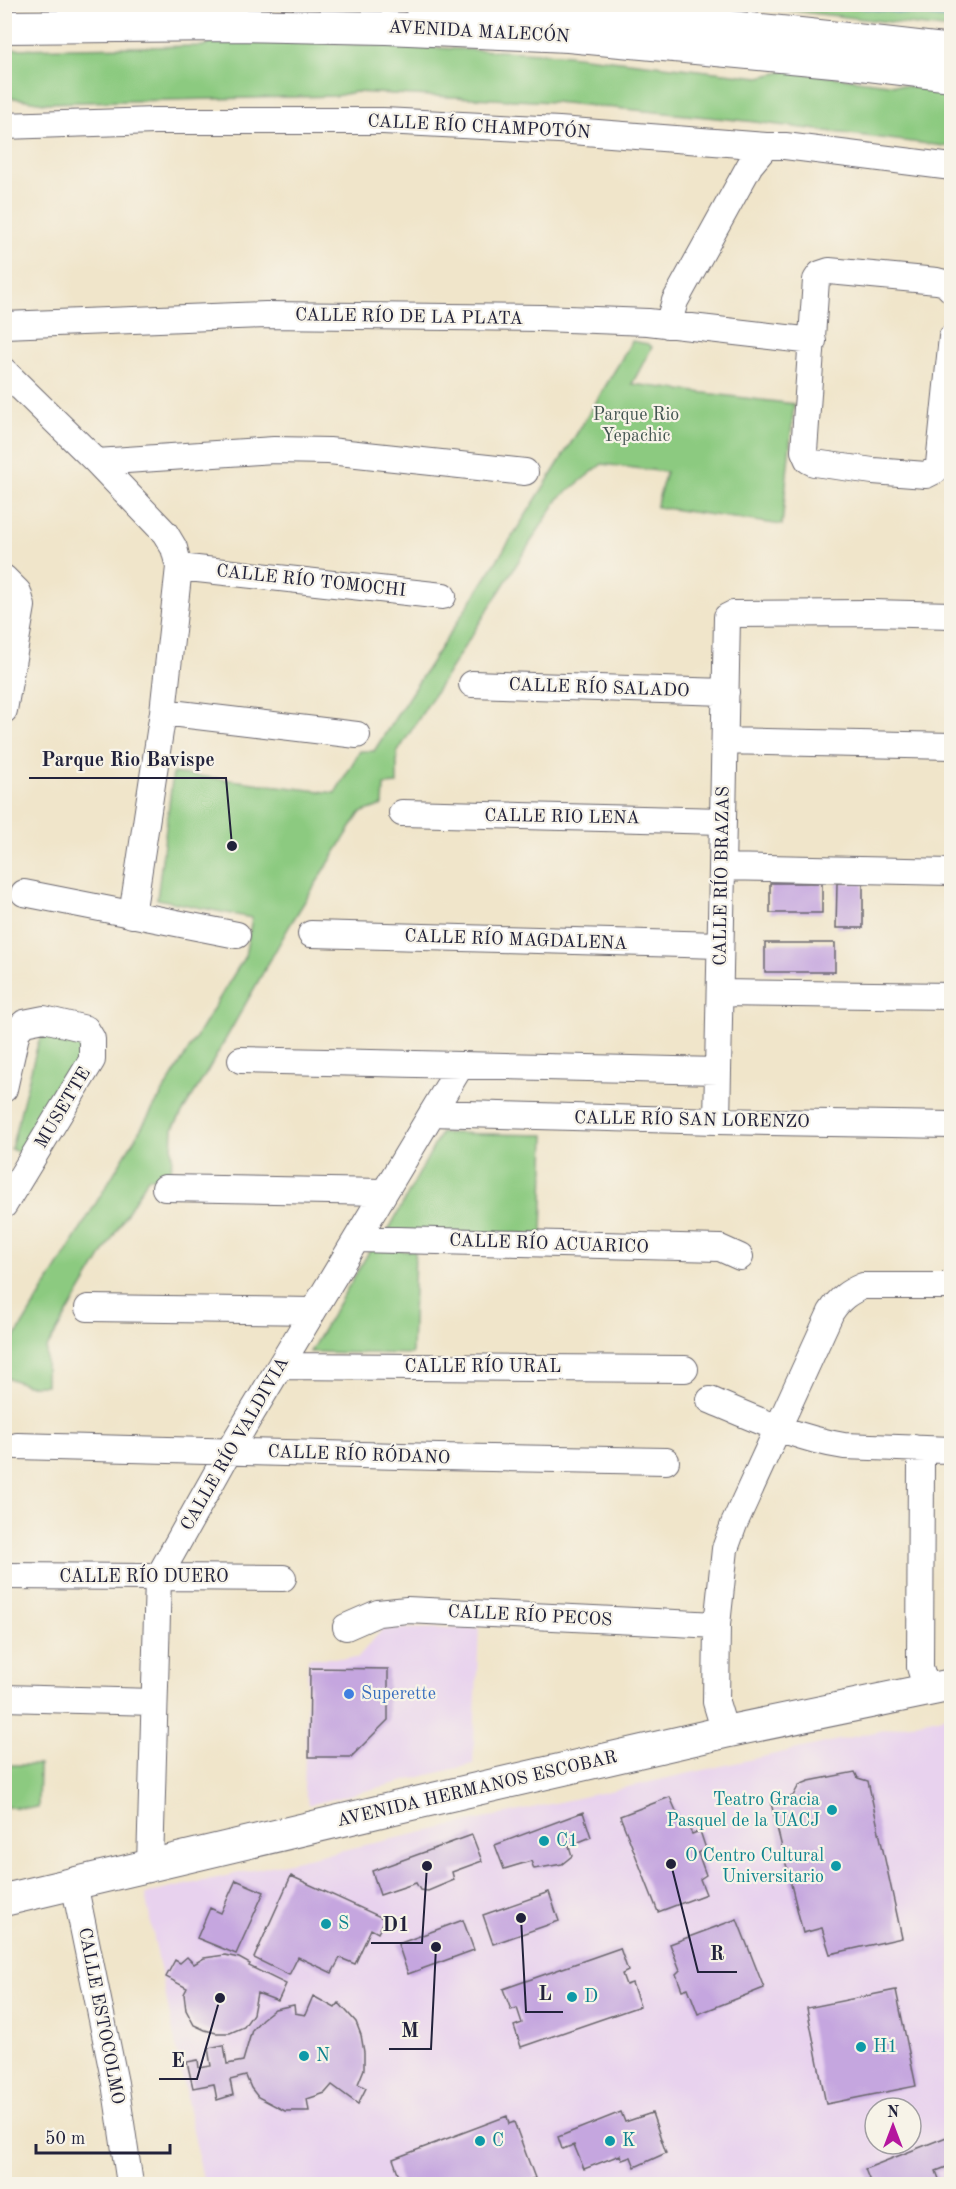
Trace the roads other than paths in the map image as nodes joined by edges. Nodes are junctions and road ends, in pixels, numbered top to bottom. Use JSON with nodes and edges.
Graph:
{"nodes":[{"id":1,"x":420,"y":4,"type":"edge"},
{"id":2,"x":4,"y":27,"type":"edge"},
{"id":3,"x":951,"y":51,"type":"edge"},
{"id":4,"x":951,"y":75,"type":"edge"},
{"id":5,"x":4,"y":126,"type":"edge"},
{"id":6,"x":766,"y":146,"type":"junction"},
{"id":7,"x":951,"y":167,"type":"edge"},
{"id":8,"x":951,"y":289,"type":"edge"},
{"id":9,"x":4,"y":325,"type":"edge"},
{"id":10,"x":668,"y":325,"type":"junction"},
{"id":11,"x":951,"y":336,"type":"edge"},
{"id":12,"x":813,"y":340,"type":"junction"},
{"id":13,"x":4,"y":371,"type":"edge"},
{"id":14,"x":97,"y":462,"type":"junction"},
{"id":15,"x":525,"y":472,"type":"dead end"},
{"id":16,"x":179,"y":567,"type":"junction"},
{"id":17,"x":4,"y":578,"type":"edge"},
{"id":18,"x":443,"y":596,"type":"dead end"},
{"id":19,"x":951,"y":615,"type":"edge"},
{"id":20,"x":8,"y":668,"type":"edge"},
{"id":21,"x":472,"y":684,"type":"dead end"},
{"id":22,"x":726,"y":692,"type":"junction"},
{"id":23,"x":4,"y":710,"type":"edge"},
{"id":24,"x":164,"y":712,"type":"junction"},
{"id":25,"x":357,"y":735,"type":"dead end"},
{"id":26,"x":725,"y":741,"type":"junction"},
{"id":27,"x":951,"y":746,"type":"edge"},
{"id":28,"x":402,"y":813,"type":"dead end"},
{"id":29,"x":723,"y":821,"type":"junction"},
{"id":30,"x":722,"y":867,"type":"junction"},
{"id":31,"x":951,"y":872,"type":"edge"},
{"id":32,"x":24,"y":893,"type":"dead end"},
{"id":33,"x":132,"y":915,"type":"junction"},
{"id":34,"x":311,"y":934,"type":"dead end"},
{"id":35,"x":237,"y":935,"type":"dead end"},
{"id":36,"x":720,"y":945,"type":"junction"},
{"id":37,"x":720,"y":993,"type":"junction"},
{"id":38,"x":951,"y":996,"type":"edge"},
{"id":39,"x":241,"y":1060,"type":"dead end"},
{"id":40,"x":461,"y":1065,"type":"junction"},
{"id":41,"x":718,"y":1071,"type":"junction"},
{"id":42,"x":4,"y":1089,"type":"edge"},
{"id":43,"x":432,"y":1113,"type":"junction"},
{"id":44,"x":717,"y":1121,"type":"junction"},
{"id":45,"x":951,"y":1125,"type":"edge"},
{"id":46,"x":165,"y":1188,"type":"dead end"},
{"id":47,"x":384,"y":1192,"type":"junction"},
{"id":48,"x":4,"y":1205,"type":"edge"},
{"id":49,"x":357,"y":1239,"type":"junction"},
{"id":50,"x":740,"y":1257,"type":"dead end"},
{"id":51,"x":951,"y":1286,"type":"edge"},
{"id":52,"x":88,"y":1308,"type":"dead end"},
{"id":53,"x":314,"y":1311,"type":"junction"},
{"id":54,"x":280,"y":1366,"type":"junction"},
{"id":55,"x":685,"y":1369,"type":"dead end"},
{"id":56,"x":710,"y":1400,"type":"dead end"},
{"id":57,"x":779,"y":1427,"type":"junction"},
{"id":58,"x":17,"y":1446,"type":"dead end"},
{"id":59,"x":914,"y":1449,"type":"junction"},
{"id":60,"x":951,"y":1450,"type":"edge"},
{"id":61,"x":229,"y":1451,"type":"junction"},
{"id":62,"x":666,"y":1461,"type":"dead end"},
{"id":63,"x":4,"y":1576,"type":"edge"},
{"id":64,"x":158,"y":1578,"type":"junction"},
{"id":65,"x":283,"y":1578,"type":"dead end"},
{"id":66,"x":717,"y":1625,"type":"junction"},
{"id":67,"x":346,"y":1627,"type":"dead end"},
{"id":68,"x":939,"y":1687,"type":"edge"},
{"id":69,"x":4,"y":1698,"type":"edge"},
{"id":70,"x":154,"y":1702,"type":"junction"},
{"id":71,"x":725,"y":1732,"type":"junction"},
{"id":72,"x":150,"y":1865,"type":"junction"},
{"id":73,"x":74,"y":1883,"type":"junction"},
{"id":74,"x":4,"y":1900,"type":"edge"},
{"id":75,"x":130,"y":2184,"type":"edge"}],
"edges":[{"from":1,"to":3,"type":"main road","name":"AVENIDA MALECÓN"},
{"from":2,"to":4,"type":"main road","name":"AVENIDA MALECÓN"},
{"from":5,"to":6,"type":"street","name":"CALLE RÍO CHAMPOTÓN"},
{"from":6,"to":7,"type":"street","name":"CALLE RÍO CHAMPOTÓN"},
{"from":6,"to":10,"type":"street"},
{"from":8,"to":12,"type":"street"},
{"from":9,"to":10,"type":"street","name":"CALLE RÍO DE LA PLATA"},
{"from":10,"to":12,"type":"street","name":"CALLE RÍO DE LA PLATA"},
{"from":11,"to":12,"type":"street"},
{"from":13,"to":14,"type":"street"},
{"from":14,"to":15,"type":"street"},
{"from":14,"to":16,"type":"street"},
{"from":16,"to":18,"type":"street","name":"CALLE RÍO TOMOCHI"},
{"from":16,"to":24,"type":"street"},
{"from":17,"to":20,"type":"street"},
{"from":19,"to":22,"type":"street","name":"CALLE RÍO BRAZAS"},
{"from":20,"to":23,"type":"street"},
{"from":21,"to":22,"type":"street","name":"CALLE RÍO SALADO"},
{"from":22,"to":26,"type":"street","name":"CALLE RÍO BRAZAS"},
{"from":24,"to":25,"type":"street"},
{"from":24,"to":33,"type":"street"},
{"from":26,"to":27,"type":"street"},
{"from":26,"to":29,"type":"street","name":"CALLE RÍO BRAZAS"},
{"from":28,"to":29,"type":"street","name":"CALLE RIO LENA"},
{"from":29,"to":30,"type":"street","name":"CALLE RÍO BRAZAS"},
{"from":30,"to":31,"type":"street"},
{"from":30,"to":36,"type":"street","name":"CALLE RÍO BRAZAS"},
{"from":32,"to":33,"type":"street"},
{"from":33,"to":35,"type":"street"},
{"from":34,"to":36,"type":"street","name":"CALLE RÍO MAGDALENA"},
{"from":36,"to":37,"type":"street","name":"CALLE RÍO BRAZAS"},
{"from":37,"to":38,"type":"street"},
{"from":37,"to":41,"type":"street","name":"CALLE RÍO BRAZAS"},
{"from":39,"to":40,"type":"street"},
{"from":40,"to":41,"type":"street"},
{"from":40,"to":43,"type":"street","name":"CALLE RÍO VALDIVIA"},
{"from":41,"to":44,"type":"street","name":"CALLE RÍO BRAZAS"},
{"from":42,"to":48,"type":"street","name":"MUSETTE"},
{"from":43,"to":44,"type":"street","name":"CALLE RÍO SAN LORENZO"},
{"from":43,"to":47,"type":"street","name":"CALLE RÍO VALDIVIA"},
{"from":44,"to":45,"type":"street","name":"CALLE RÍO SAN LORENZO"},
{"from":46,"to":47,"type":"street"},
{"from":47,"to":49,"type":"street","name":"CALLE RÍO VALDIVIA"},
{"from":49,"to":50,"type":"street","name":"CALLE RÍO ACUARICO"},
{"from":49,"to":53,"type":"street","name":"CALLE RÍO VALDIVIA"},
{"from":51,"to":57,"type":"street"},
{"from":52,"to":53,"type":"street"},
{"from":53,"to":54,"type":"street","name":"CALLE RÍO VALDIVIA"},
{"from":54,"to":55,"type":"street","name":"CALLE RÍO URAL"},
{"from":54,"to":61,"type":"street","name":"CALLE RÍO VALDIVIA"},
{"from":56,"to":57,"type":"street"},
{"from":57,"to":59,"type":"street"},
{"from":57,"to":66,"type":"street"},
{"from":58,"to":61,"type":"street","name":"CALLE RÍO RÓDANO"},
{"from":59,"to":60,"type":"street"},
{"from":59,"to":68,"type":"street"},
{"from":61,"to":62,"type":"street","name":"CALLE RÍO RÓDANO"},
{"from":61,"to":64,"type":"street","name":"CALLE RÍO VALDIVIA"},
{"from":63,"to":64,"type":"street","name":"CALLE RÍO DUERO"},
{"from":64,"to":65,"type":"street","name":"CALLE RÍO DUERO"},
{"from":64,"to":70,"type":"street","name":"CALLE RÍO VALDIVIA"},
{"from":66,"to":67,"type":"street","name":"CALLE RÍO PECOS"},
{"from":66,"to":71,"type":"street"},
{"from":68,"to":71,"type":"main road","name":"AVENIDA HERMANOS ESCOBAR"},
{"from":69,"to":70,"type":"street"},
{"from":70,"to":72,"type":"street","name":"CALLE RÍO VALDIVIA"},
{"from":71,"to":72,"type":"main road","name":"AVENIDA HERMANOS ESCOBAR"},
{"from":72,"to":73,"type":"main road","name":"AVENIDA HERMANOS ESCOBAR"},
{"from":73,"to":74,"type":"main road","name":"AVENIDA HERMANOS ESCOBAR"},
{"from":73,"to":75,"type":"street","name":"CALLE ESTOCOLMO"}]}
